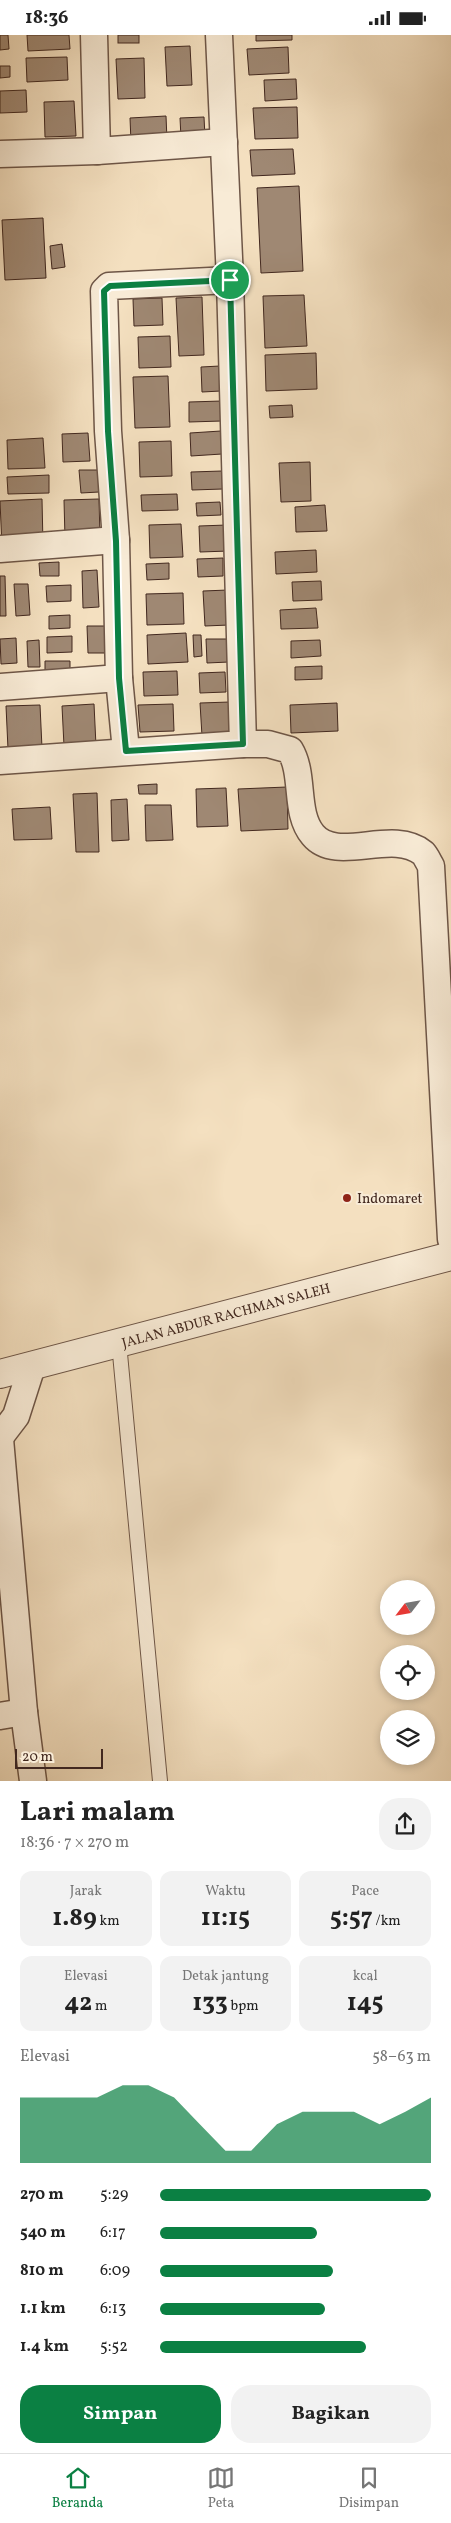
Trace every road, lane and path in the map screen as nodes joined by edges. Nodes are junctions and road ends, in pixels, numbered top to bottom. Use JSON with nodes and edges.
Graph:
{"nodes":[{"id":1,"x":94,"y":35,"type":"edge"},
{"id":2,"x":219,"y":35,"type":"edge"},
{"id":3,"x":224,"y":142,"type":"junction"},
{"id":4,"x":97,"y":151,"type":"junction"},
{"id":5,"x":0,"y":154,"type":"edge"},
{"id":6,"x":230,"y":280,"type":"junction"},
{"id":7,"x":116,"y":541,"type":"junction"},
{"id":8,"x":0,"y":549,"type":"edge"},
{"id":9,"x":119,"y":678,"type":"junction"},
{"id":10,"x":0,"y":687,"type":"edge"},
{"id":11,"x":243,"y":744,"type":"junction"},
{"id":12,"x":126,"y":751,"type":"junction"},
{"id":13,"x":0,"y":761,"type":"edge"},
{"id":14,"x":451,"y":1239,"type":"edge"},
{"id":15,"x":451,"y":1257,"type":"edge"},
{"id":16,"x":120,"y":1343,"type":"junction"},
{"id":17,"x":32,"y":1366,"type":"junction"},
{"id":18,"x":0,"y":1374,"type":"edge"},
{"id":19,"x":0,"y":1438,"type":"edge"},
{"id":20,"x":6,"y":1567,"type":"edge"},
{"id":21,"x":12,"y":1714,"type":"edge"},
{"id":22,"x":33,"y":1781,"type":"edge"},
{"id":23,"x":160,"y":1781,"type":"edge"}],
"edges":[{"from":1,"to":4,"type":"street"},
{"from":2,"to":3,"type":"street"},
{"from":3,"to":4,"type":"street"},
{"from":3,"to":6,"type":"street"},
{"from":4,"to":5,"type":"street"},
{"from":6,"to":7,"type":"street"},
{"from":6,"to":11,"type":"street"},
{"from":7,"to":8,"type":"street"},
{"from":7,"to":9,"type":"street"},
{"from":9,"to":10,"type":"street"},
{"from":9,"to":12,"type":"street"},
{"from":11,"to":12,"type":"street"},
{"from":11,"to":14,"type":"street"},
{"from":12,"to":13,"type":"street"},
{"from":15,"to":16,"type":"street","name":"JALAN ABDUR RACHMAN SALEH"},
{"from":16,"to":17,"type":"street","name":"JALAN ABDUR RACHMAN SALEH"},
{"from":16,"to":23,"type":"lane"},
{"from":17,"to":18,"type":"street","name":"JALAN ABDUR RACHMAN SALEH"},
{"from":17,"to":19,"type":"street"},
{"from":19,"to":20,"type":"street"},
{"from":20,"to":21,"type":"street"},
{"from":21,"to":22,"type":"street"}]}
